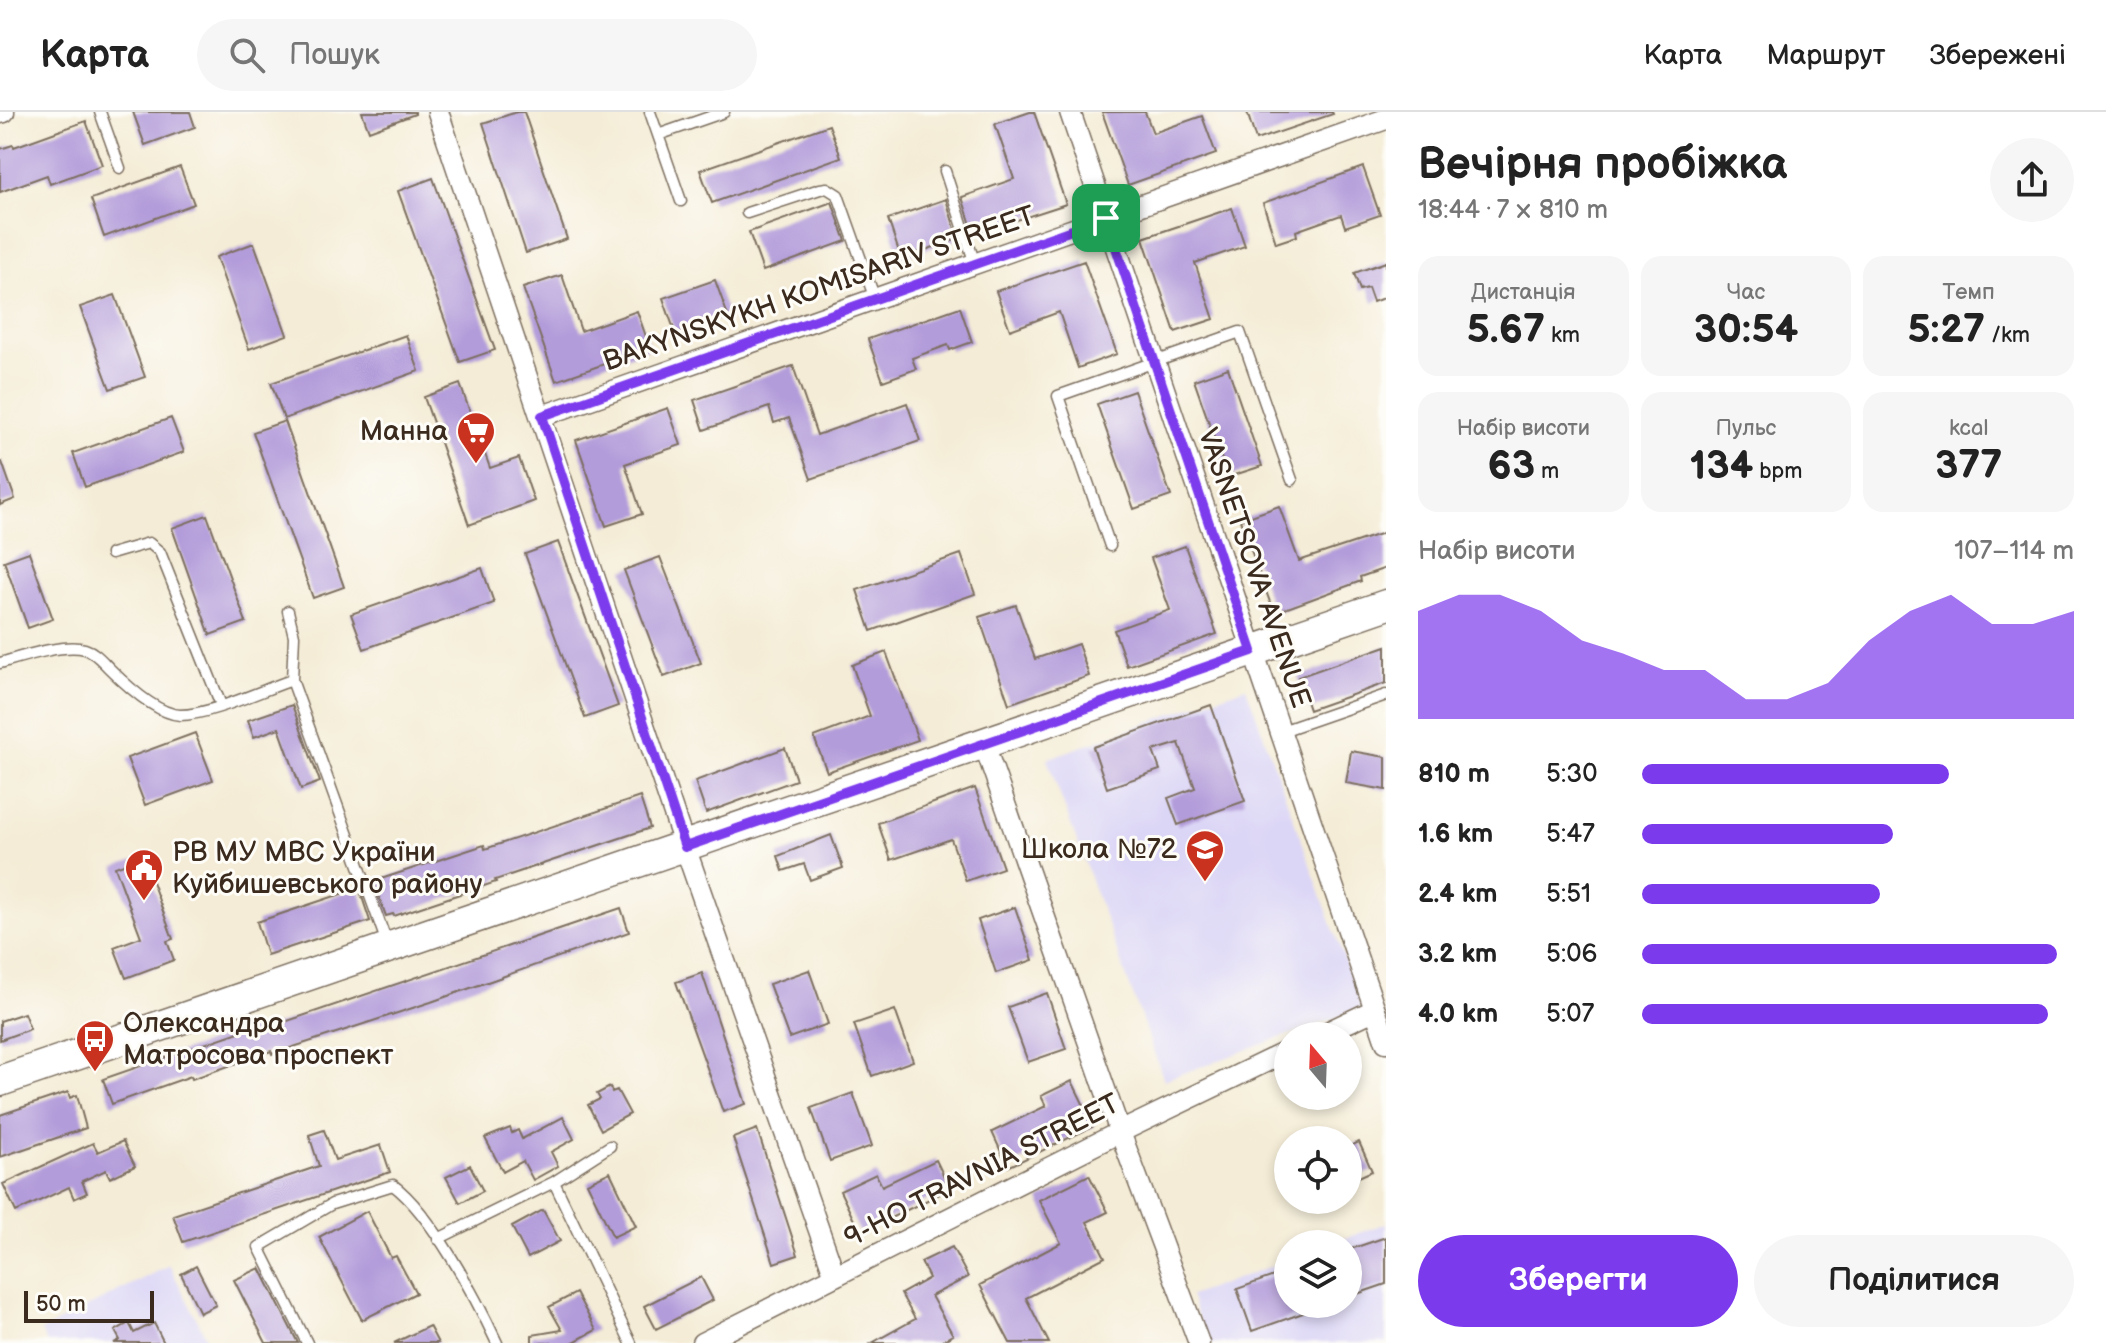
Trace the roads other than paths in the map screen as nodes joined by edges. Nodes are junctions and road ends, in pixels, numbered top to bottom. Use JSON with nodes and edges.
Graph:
{"nodes":[{"id":1,"x":100,"y":112,"type":"edge"},
{"id":2,"x":438,"y":112,"type":"edge"},
{"id":3,"x":650,"y":112,"type":"edge"},
{"id":4,"x":724,"y":112,"type":"edge"},
{"id":5,"x":1070,"y":112,"type":"edge"},
{"id":6,"x":1386,"y":119,"type":"edge"},
{"id":7,"x":658,"y":135,"type":"junction"},
{"id":8,"x":120,"y":168,"type":"dead end"},
{"id":9,"x":945,"y":171,"type":"dead end"},
{"id":10,"x":681,"y":201,"type":"dead end"},
{"id":11,"x":747,"y":213,"type":"dead end"},
{"id":12,"x":1106,"y":218,"type":"junction"},
{"id":13,"x":975,"y":264,"type":"junction"},
{"id":14,"x":875,"y":299,"type":"junction"},
{"id":15,"x":1155,"y":362,"type":"junction"},
{"id":16,"x":542,"y":416,"type":"junction"},
{"id":17,"x":1292,"y":480,"type":"dead end"},
{"id":18,"x":1110,"y":546,"type":"dead end"},
{"id":19,"x":111,"y":554,"type":"dead end"},
{"id":20,"x":1386,"y":605,"type":"edge"},
{"id":21,"x":288,"y":611,"type":"dead end"},
{"id":22,"x":1252,"y":651,"type":"junction"},
{"id":23,"x":0,"y":663,"type":"edge"},
{"id":24,"x":292,"y":680,"type":"junction"},
{"id":25,"x":1386,"y":695,"type":"edge"},
{"id":26,"x":221,"y":705,"type":"junction"},
{"id":27,"x":1279,"y":732,"type":"junction"},
{"id":28,"x":984,"y":744,"type":"junction"},
{"id":29,"x":685,"y":847,"type":"junction"},
{"id":30,"x":389,"y":948,"type":"junction"},
{"id":31,"x":1374,"y":1010,"type":"junction"},
{"id":32,"x":1349,"y":1022,"type":"edge"},
{"id":33,"x":1386,"y":1042,"type":"edge"},
{"id":34,"x":1274,"y":1058,"type":"edge"},
{"id":35,"x":0,"y":1081,"type":"edge"},
{"id":36,"x":1120,"y":1132,"type":"junction"},
{"id":37,"x":610,"y":1146,"type":"dead end"},
{"id":38,"x":554,"y":1182,"type":"junction"},
{"id":39,"x":438,"y":1239,"type":"junction"},
{"id":40,"x":835,"y":1276,"type":"junction"},
{"id":41,"x":307,"y":1343,"type":"edge"},
{"id":42,"x":497,"y":1343,"type":"edge"},
{"id":43,"x":631,"y":1343,"type":"edge"},
{"id":44,"x":702,"y":1343,"type":"edge"},
{"id":45,"x":1199,"y":1343,"type":"edge"}],
"edges":[{"from":1,"to":8,"type":"lane"},
{"from":2,"to":16,"type":"street"},
{"from":3,"to":7,"type":"lane"},
{"from":4,"to":7,"type":"lane"},
{"from":5,"to":12,"type":"street","name":"VASNETSOVA AVENUE"},
{"from":6,"to":12,"type":"street","name":"BAKYNSKYKH KOMISARIV STREET"},
{"from":7,"to":10,"type":"lane"},
{"from":9,"to":13,"type":"lane"},
{"from":11,"to":14,"type":"lane"},
{"from":12,"to":13,"type":"street","name":"BAKYNSKYKH KOMISARIV STREET"},
{"from":12,"to":15,"type":"street","name":"VASNETSOVA AVENUE"},
{"from":13,"to":14,"type":"street","name":"BAKYNSKYKH KOMISARIV STREET"},
{"from":14,"to":16,"type":"street","name":"BAKYNSKYKH KOMISARIV STREET"},
{"from":15,"to":17,"type":"lane"},
{"from":15,"to":18,"type":"lane"},
{"from":15,"to":22,"type":"street","name":"VASNETSOVA AVENUE"},
{"from":16,"to":29,"type":"street"},
{"from":19,"to":26,"type":"lane"},
{"from":20,"to":22,"type":"main road"},
{"from":21,"to":24,"type":"lane"},
{"from":22,"to":27,"type":"street","name":"VASNETSOVA AVENUE"},
{"from":22,"to":28,"type":"main road"},
{"from":23,"to":26,"type":"lane"},
{"from":24,"to":26,"type":"lane"},
{"from":24,"to":30,"type":"lane"},
{"from":25,"to":27,"type":"lane"},
{"from":27,"to":31,"type":"street","name":"VASNETSOVA AVENUE"},
{"from":28,"to":29,"type":"main road"},
{"from":28,"to":36,"type":"street"},
{"from":29,"to":30,"type":"main road"},
{"from":29,"to":40,"type":"street"},
{"from":30,"to":35,"type":"main road"},
{"from":31,"to":32,"type":"street"},
{"from":31,"to":33,"type":"street","name":"VASNETSOVA AVENUE"},
{"from":34,"to":36,"type":"street","name":"9-HO TRAVNIA STREET"},
{"from":36,"to":40,"type":"street","name":"9-HO TRAVNIA STREET"},
{"from":36,"to":45,"type":"street"},
{"from":37,"to":38,"type":"lane"},
{"from":38,"to":39,"type":"lane"},
{"from":38,"to":43,"type":"lane"},
{"from":39,"to":41,"type":"lane"},
{"from":39,"to":42,"type":"lane"},
{"from":40,"to":44,"type":"street","name":"9-HO TRAVNIA STREET"}]}
